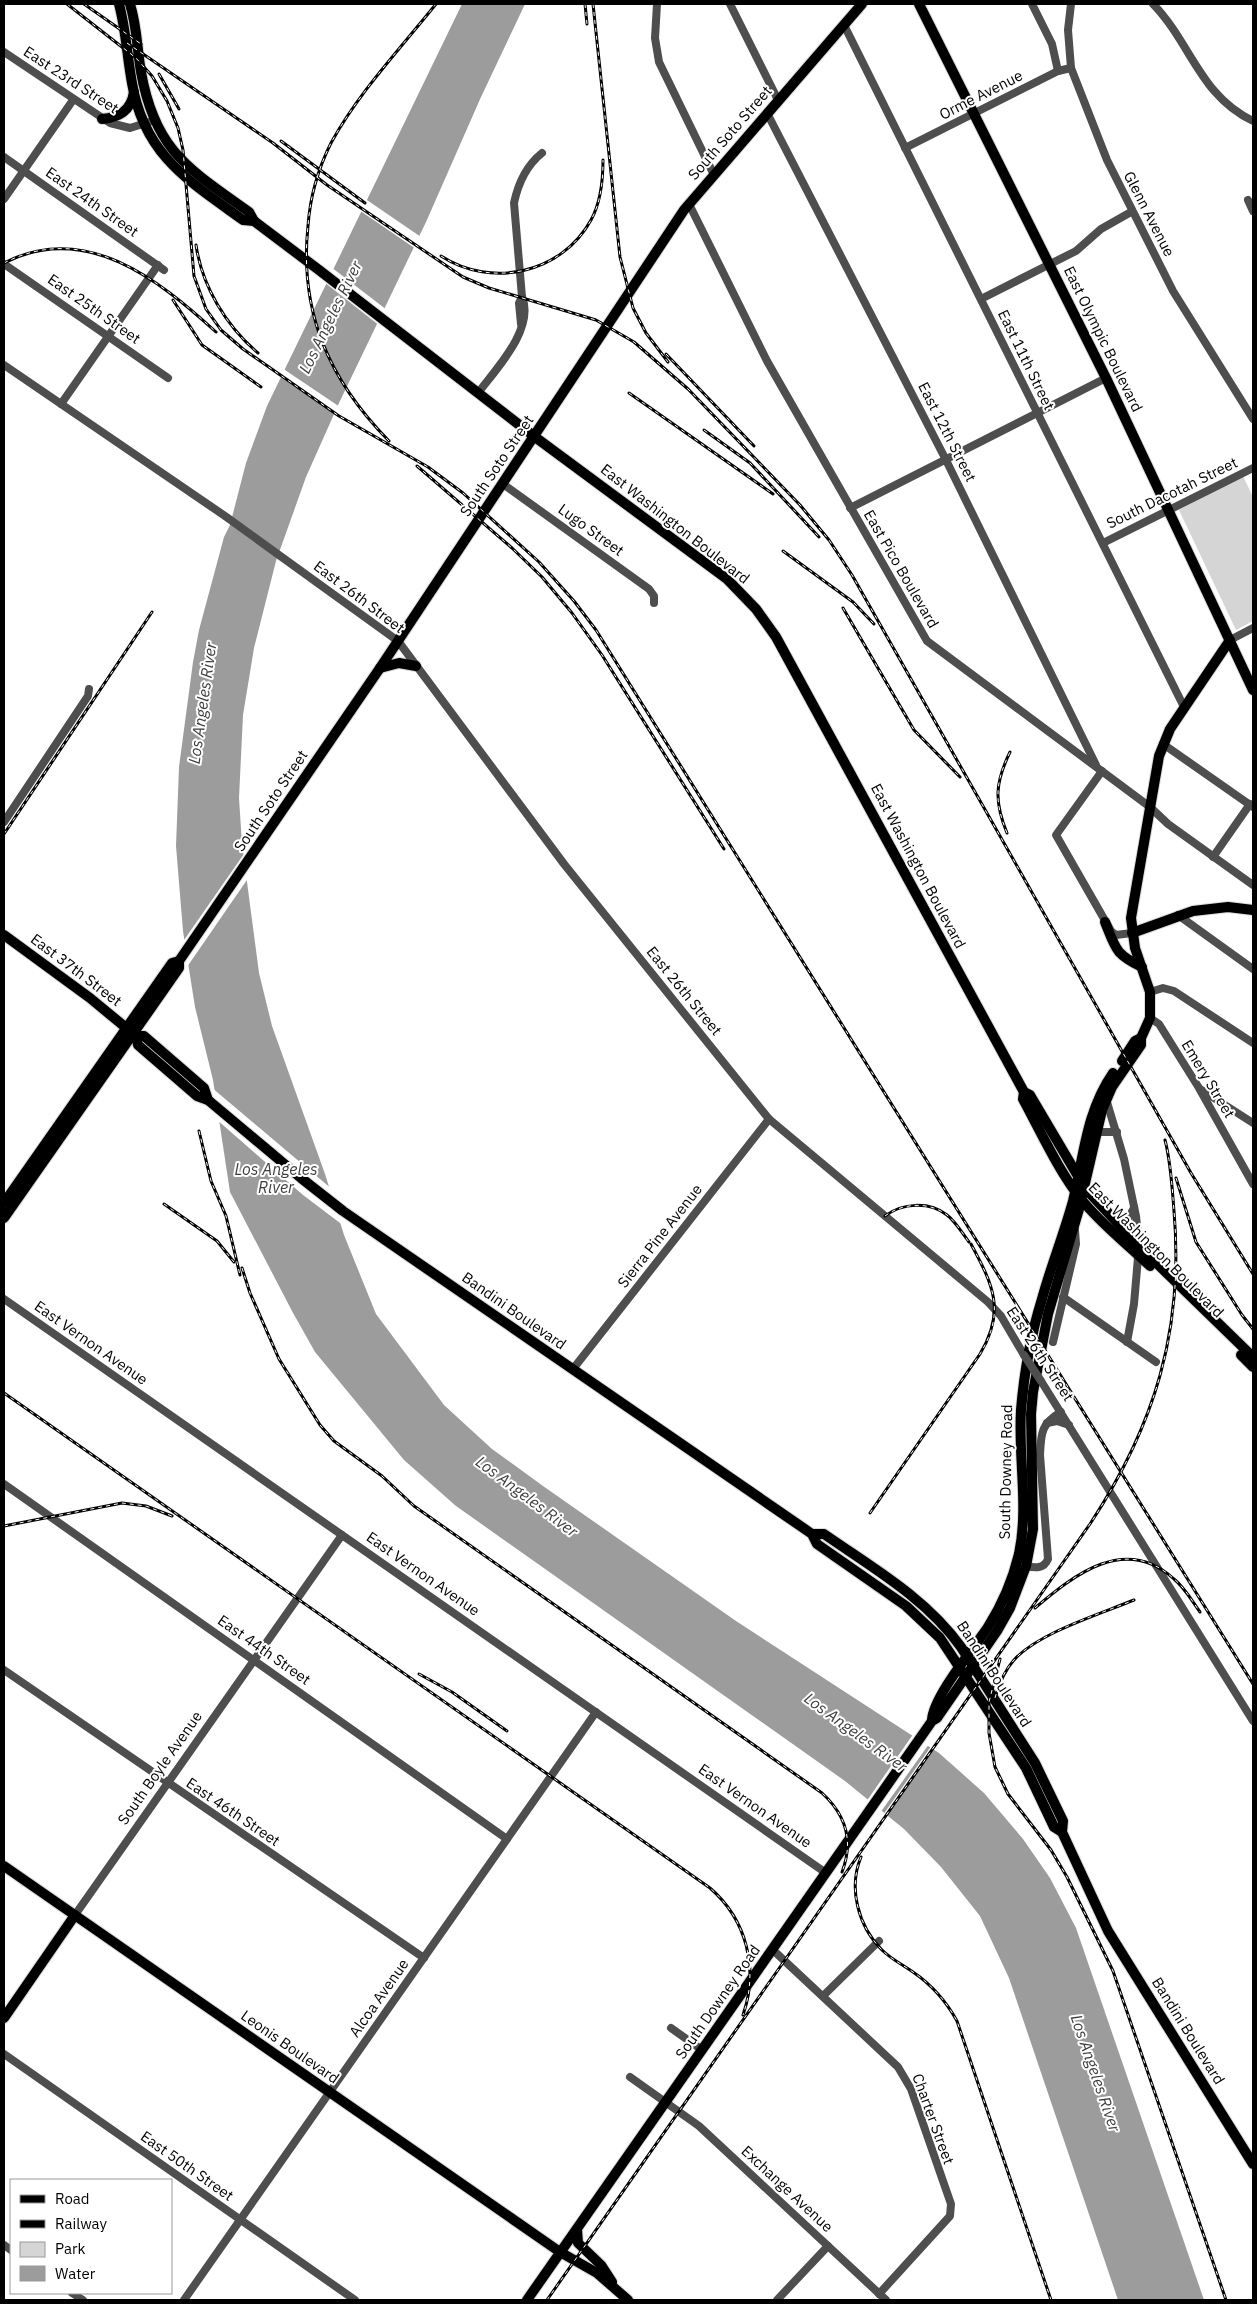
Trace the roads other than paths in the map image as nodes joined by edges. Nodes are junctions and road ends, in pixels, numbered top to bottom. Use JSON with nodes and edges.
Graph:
{"nodes":[{"id":1,"x":119,"y":4,"type":"edge"},
{"id":2,"x":130,"y":4,"type":"edge"},
{"id":3,"x":657,"y":4,"type":"edge"},
{"id":4,"x":730,"y":4,"type":"edge"},
{"id":5,"x":862,"y":4,"type":"edge"},
{"id":6,"x":919,"y":4,"type":"edge"},
{"id":7,"x":1032,"y":4,"type":"edge"},
{"id":8,"x":1071,"y":4,"type":"edge"},
{"id":9,"x":1153,"y":4,"type":"edge"},
{"id":10,"x":844,"y":25,"type":"junction"},
{"id":11,"x":4,"y":52,"type":"edge"},
{"id":12,"x":1071,"y":68,"type":"junction"},
{"id":13,"x":1058,"y":71,"type":"junction"},
{"id":14,"x":134,"y":92,"type":"junction"},
{"id":15,"x":73,"y":100,"type":"junction"},
{"id":16,"x":778,"y":100,"type":"junction"},
{"id":17,"x":768,"y":112,"type":"junction"},
{"id":18,"x":975,"y":114,"type":"junction"},
{"id":19,"x":102,"y":119,"type":"junction"},
{"id":20,"x":1253,"y":121,"type":"edge"},
{"id":21,"x":150,"y":122,"type":"junction"},
{"id":22,"x":905,"y":148,"type":"junction"},
{"id":23,"x":542,"y":153,"type":"dead end"},
{"id":24,"x":4,"y":158,"type":"edge"},
{"id":25,"x":24,"y":171,"type":"junction"},
{"id":26,"x":714,"y":175,"type":"junction"},
{"id":27,"x":4,"y":199,"type":"edge"},
{"id":28,"x":1248,"y":200,"type":"dead end"},
{"id":29,"x":688,"y":204,"type":"junction"},
{"id":30,"x":1253,"y":211,"type":"edge"},
{"id":31,"x":1131,"y":212,"type":"junction"},
{"id":32,"x":4,"y":264,"type":"edge"},
{"id":33,"x":1051,"y":265,"type":"junction"},
{"id":34,"x":981,"y":299,"type":"junction"},
{"id":35,"x":108,"y":336,"type":"junction"},
{"id":36,"x":4,"y":365,"type":"edge"},
{"id":37,"x":168,"y":378,"type":"dead end"},
{"id":38,"x":1106,"y":378,"type":"junction"},
{"id":39,"x":478,"y":393,"type":"junction"},
{"id":40,"x":61,"y":404,"type":"junction"},
{"id":41,"x":1038,"y":413,"type":"junction"},
{"id":42,"x":1253,"y":419,"type":"edge"},
{"id":43,"x":535,"y":437,"type":"junction"},
{"id":44,"x":945,"y":458,"type":"junction"},
{"id":45,"x":1253,"y":468,"type":"edge"},
{"id":46,"x":503,"y":484,"type":"junction"},
{"id":47,"x":850,"y":508,"type":"junction"},
{"id":48,"x":1168,"y":510,"type":"junction"},
{"id":49,"x":1103,"y":543,"type":"junction"},
{"id":50,"x":654,"y":603,"type":"dead end"},
{"id":51,"x":1253,"y":628,"type":"edge"},
{"id":52,"x":1230,"y":640,"type":"junction"},
{"id":53,"x":398,"y":641,"type":"junction"},
{"id":54,"x":416,"y":666,"type":"junction"},
{"id":55,"x":380,"y":668,"type":"junction"},
{"id":56,"x":89,"y":689,"type":"dead end"},
{"id":57,"x":1253,"y":690,"type":"edge"},
{"id":58,"x":1184,"y":707,"type":"junction"},
{"id":59,"x":1163,"y":744,"type":"junction"},
{"id":60,"x":1099,"y":769,"type":"junction"},
{"id":61,"x":1251,"y":805,"type":"edge"},
{"id":62,"x":1150,"y":807,"type":"junction"},
{"id":63,"x":4,"y":822,"type":"edge"},
{"id":64,"x":1213,"y":857,"type":"junction"},
{"id":65,"x":1253,"y":885,"type":"edge"},
{"id":66,"x":1253,"y":910,"type":"edge"},
{"id":67,"x":1178,"y":915,"type":"junction"},
{"id":68,"x":1105,"y":922,"type":"junction"},
{"id":69,"x":1132,"y":933,"type":"junction"},
{"id":70,"x":4,"y":935,"type":"edge"},
{"id":71,"x":1142,"y":967,"type":"junction"},
{"id":72,"x":1253,"y":969,"type":"edge"},
{"id":73,"x":1150,"y":992,"type":"junction"},
{"id":74,"x":1150,"y":1018,"type":"junction"},
{"id":75,"x":131,"y":1032,"type":"junction"},
{"id":76,"x":1253,"y":1043,"type":"edge"},
{"id":77,"x":1199,"y":1088,"type":"junction"},
{"id":78,"x":1024,"y":1092,"type":"junction"},
{"id":79,"x":1103,"y":1096,"type":"junction"},
{"id":80,"x":769,"y":1119,"type":"junction"},
{"id":81,"x":1253,"y":1123,"type":"edge"},
{"id":82,"x":1096,"y":1132,"type":"junction"},
{"id":83,"x":1116,"y":1132,"type":"junction"},
{"id":84,"x":1057,"y":1141,"type":"junction"},
{"id":85,"x":1085,"y":1146,"type":"junction"},
{"id":86,"x":29,"y":1174,"type":"junction"},
{"id":87,"x":1078,"y":1177,"type":"junction"},
{"id":88,"x":1253,"y":1184,"type":"edge"},
{"id":89,"x":1080,"y":1189,"type":"junction"},
{"id":90,"x":1082,"y":1200,"type":"junction"},
{"id":91,"x":4,"y":1203,"type":"edge"},
{"id":92,"x":1134,"y":1208,"type":"junction"},
{"id":93,"x":4,"y":1218,"type":"edge"},
{"id":94,"x":1100,"y":1219,"type":"junction"},
{"id":95,"x":1116,"y":1222,"type":"junction"},
{"id":96,"x":1075,"y":1223,"type":"junction"},
{"id":97,"x":1139,"y":1250,"type":"junction"},
{"id":98,"x":1063,"y":1297,"type":"junction"},
{"id":99,"x":4,"y":1299,"type":"edge"},
{"id":100,"x":1053,"y":1342,"type":"dead end"},
{"id":101,"x":1128,"y":1342,"type":"junction"},
{"id":102,"x":1253,"y":1358,"type":"edge"},
{"id":103,"x":1156,"y":1362,"type":"dead end"},
{"id":104,"x":1253,"y":1367,"type":"edge"},
{"id":105,"x":572,"y":1369,"type":"junction"},
{"id":106,"x":1061,"y":1412,"type":"junction"},
{"id":107,"x":1046,"y":1423,"type":"junction"},
{"id":108,"x":1069,"y":1425,"type":"junction"},
{"id":109,"x":4,"y":1484,"type":"edge"},
{"id":110,"x":812,"y":1534,"type":"junction"},
{"id":111,"x":342,"y":1535,"type":"junction"},
{"id":112,"x":1026,"y":1566,"type":"junction"},
{"id":113,"x":254,"y":1660,"type":"junction"},
{"id":114,"x":970,"y":1663,"type":"junction"},
{"id":115,"x":4,"y":1670,"type":"edge"},
{"id":116,"x":963,"y":1672,"type":"junction"},
{"id":117,"x":974,"y":1689,"type":"junction"},
{"id":118,"x":954,"y":1694,"type":"junction"},
{"id":119,"x":596,"y":1712,"type":"junction"},
{"id":120,"x":932,"y":1721,"type":"junction"},
{"id":121,"x":1253,"y":1721,"type":"edge"},
{"id":122,"x":167,"y":1784,"type":"junction"},
{"id":123,"x":1062,"y":1832,"type":"junction"},
{"id":124,"x":507,"y":1839,"type":"junction"},
{"id":125,"x":4,"y":1866,"type":"edge"},
{"id":126,"x":826,"y":1873,"type":"junction"},
{"id":127,"x":75,"y":1915,"type":"junction"},
{"id":128,"x":879,"y":1941,"type":"dead end"},
{"id":129,"x":773,"y":1950,"type":"junction"},
{"id":130,"x":424,"y":1958,"type":"junction"},
{"id":131,"x":823,"y":1996,"type":"junction"},
{"id":132,"x":4,"y":2018,"type":"edge"},
{"id":133,"x":671,"y":2028,"type":"dead end"},
{"id":134,"x":702,"y":2050,"type":"junction"},
{"id":135,"x":4,"y":2054,"type":"edge"},
{"id":136,"x":630,"y":2077,"type":"dead end"},
{"id":137,"x":330,"y":2093,"type":"junction"},
{"id":138,"x":665,"y":2102,"type":"junction"},
{"id":139,"x":1253,"y":2164,"type":"edge"},
{"id":140,"x":240,"y":2221,"type":"junction"},
{"id":141,"x":577,"y":2230,"type":"junction"},
{"id":142,"x":828,"y":2246,"type":"junction"},
{"id":143,"x":560,"y":2252,"type":"junction"},
{"id":144,"x":614,"y":2287,"type":"junction"},
{"id":145,"x":879,"y":2294,"type":"junction"},
{"id":146,"x":184,"y":2300,"type":"edge"},
{"id":147,"x":355,"y":2300,"type":"edge"},
{"id":148,"x":527,"y":2300,"type":"edge"},
{"id":149,"x":628,"y":2300,"type":"edge"},
{"id":150,"x":777,"y":2300,"type":"edge"},
{"id":151,"x":886,"y":2300,"type":"edge"}],
"edges":[{"from":1,"to":14,"type":"main road","name":"East Washington Boulevard"},
{"from":2,"to":21,"type":"main road","name":"East Washington Boulevard"},
{"from":3,"to":26,"type":"street"},
{"from":4,"to":16,"type":"street"},
{"from":5,"to":10,"type":"main road","name":"South Soto Street"},
{"from":6,"to":18,"type":"main road","name":"East Olympic Boulevard"},
{"from":7,"to":13,"type":"street"},
{"from":8,"to":12,"type":"street","name":"Glenn Avenue"},
{"from":9,"to":20,"type":"street"},
{"from":10,"to":16,"type":"main road","name":"South Soto Street"},
{"from":10,"to":22,"type":"street","name":"East 11th Street"},
{"from":11,"to":15,"type":"street","name":"East 23rd Street"},
{"from":12,"to":13,"type":"street","name":"Orme Avenue"},
{"from":12,"to":31,"type":"street","name":"Glenn Avenue"},
{"from":13,"to":18,"type":"street","name":"Orme Avenue"},
{"from":14,"to":19,"type":"main road"},
{"from":14,"to":21,"type":"main road","name":"East Washington Boulevard"},
{"from":15,"to":19,"type":"street","name":"East 23rd Street"},
{"from":15,"to":25,"type":"street"},
{"from":16,"to":17,"type":"main road","name":"South Soto Street"},
{"from":17,"to":26,"type":"main road","name":"South Soto Street"},
{"from":17,"to":44,"type":"street","name":"East 12th Street"},
{"from":18,"to":22,"type":"street","name":"Orme Avenue"},
{"from":18,"to":33,"type":"main road","name":"East Olympic Boulevard"},
{"from":19,"to":21,"type":"street","name":"East 23rd Street"},
{"from":21,"to":39,"type":"main road","name":"East Washington Boulevard"},
{"from":22,"to":34,"type":"street","name":"East 11th Street"},
{"from":23,"to":39,"type":"street"},
{"from":24,"to":25,"type":"street","name":"East 24th Street"},
{"from":25,"to":27,"type":"street"},
{"from":25,"to":35,"type":"street","name":"East 24th Street"},
{"from":26,"to":29,"type":"main road","name":"South Soto Street"},
{"from":28,"to":30,"type":"street"},
{"from":29,"to":43,"type":"main road","name":"South Soto Street"},
{"from":29,"to":47,"type":"street","name":"East Pico Boulevard"},
{"from":31,"to":33,"type":"street"},
{"from":31,"to":42,"type":"street","name":"Glenn Avenue"},
{"from":32,"to":35,"type":"street","name":"East 25th Street"},
{"from":33,"to":34,"type":"street"},
{"from":33,"to":38,"type":"main road","name":"East Olympic Boulevard"},
{"from":34,"to":41,"type":"street","name":"East 11th Street"},
{"from":35,"to":37,"type":"street","name":"East 25th Street"},
{"from":35,"to":40,"type":"street"},
{"from":36,"to":40,"type":"street","name":"East 26th Street"},
{"from":38,"to":41,"type":"street"},
{"from":38,"to":48,"type":"main road","name":"East Olympic Boulevard"},
{"from":39,"to":43,"type":"main road","name":"East Washington Boulevard"},
{"from":40,"to":53,"type":"street","name":"East 26th Street"},
{"from":41,"to":44,"type":"street"},
{"from":41,"to":49,"type":"street","name":"East 11th Street"},
{"from":43,"to":46,"type":"main road","name":"South Soto Street"},
{"from":43,"to":78,"type":"main road","name":"East Washington Boulevard"},
{"from":44,"to":47,"type":"street"},
{"from":44,"to":60,"type":"street","name":"East 12th Street"},
{"from":45,"to":48,"type":"street","name":"South Dacotah Street"},
{"from":46,"to":50,"type":"street","name":"Lugo Street"},
{"from":46,"to":53,"type":"main road","name":"South Soto Street"},
{"from":47,"to":60,"type":"street","name":"East Pico Boulevard"},
{"from":48,"to":49,"type":"street","name":"South Dacotah Street"},
{"from":48,"to":52,"type":"main road","name":"East Olympic Boulevard"},
{"from":49,"to":58,"type":"street","name":"East 11th Street"},
{"from":51,"to":52,"type":"street"},
{"from":52,"to":57,"type":"main road","name":"East Olympic Boulevard"},
{"from":52,"to":58,"type":"main road"},
{"from":53,"to":54,"type":"street","name":"East 26th Street"},
{"from":53,"to":55,"type":"main road","name":"South Soto Street"},
{"from":54,"to":55,"type":"main road"},
{"from":54,"to":80,"type":"street","name":"East 26th Street"},
{"from":55,"to":75,"type":"main road","name":"South Soto Street"},
{"from":56,"to":63,"type":"street"},
{"from":58,"to":59,"type":"main road"},
{"from":59,"to":61,"type":"street"},
{"from":59,"to":62,"type":"main road"},
{"from":60,"to":62,"type":"street","name":"East Pico Boulevard"},
{"from":60,"to":68,"type":"street"},
{"from":61,"to":64,"type":"street"},
{"from":62,"to":64,"type":"street","name":"East Pico Boulevard"},
{"from":62,"to":69,"type":"main road"},
{"from":64,"to":65,"type":"street","name":"East Pico Boulevard"},
{"from":66,"to":67,"type":"main road"},
{"from":67,"to":69,"type":"main road"},
{"from":67,"to":72,"type":"street"},
{"from":68,"to":69,"type":"street"},
{"from":68,"to":71,"type":"main road"},
{"from":69,"to":71,"type":"main road"},
{"from":70,"to":75,"type":"main road","name":"East 37th Street"},
{"from":71,"to":73,"type":"main road"},
{"from":73,"to":74,"type":"main road"},
{"from":73,"to":76,"type":"street"},
{"from":74,"to":77,"type":"street","name":"Emery Street"},
{"from":74,"to":79,"type":"main road"},
{"from":75,"to":86,"type":"main road","name":"South Soto Street"},
{"from":75,"to":105,"type":"main road","name":"Bandini Boulevard"},
{"from":77,"to":81,"type":"street"},
{"from":77,"to":88,"type":"street","name":"Emery Street"},
{"from":78,"to":84,"type":"main road","name":"East Washington Boulevard"},
{"from":78,"to":89,"type":"main road","name":"East Washington Boulevard"},
{"from":79,"to":82,"type":"main road"},
{"from":79,"to":83,"type":"street"},
{"from":79,"to":85,"type":"main road","name":"South Downey Road"},
{"from":80,"to":105,"type":"street","name":"Sierra Pine Avenue"},
{"from":80,"to":106,"type":"street","name":"East 26th Street","bridge":true},
{"from":82,"to":83,"type":"street"},
{"from":82,"to":89,"type":"main road"},
{"from":83,"to":92,"type":"street"},
{"from":84,"to":85,"type":"main road"},
{"from":84,"to":87,"type":"main road","name":"East Washington Boulevard"},
{"from":85,"to":87,"type":"main road","name":"South Downey Road"},
{"from":86,"to":91,"type":"main road","name":"South Soto Street"},
{"from":86,"to":93,"type":"main road","name":"South Soto Street"},
{"from":87,"to":89,"type":"main road","name":"South Downey Road"},
{"from":89,"to":90,"type":"main road","name":"East Washington Boulevard"},
{"from":89,"to":95,"type":"main road","name":"East Washington Boulevard"},
{"from":89,"to":114,"type":"main road","name":"South Downey Road"},
{"from":90,"to":94,"type":"main road","name":"East Washington Boulevard"},
{"from":90,"to":96,"type":"main road","name":"South Downey Road"},
{"from":92,"to":95,"type":"street"},
{"from":92,"to":97,"type":"street"},
{"from":94,"to":96,"type":"main road"},
{"from":94,"to":97,"type":"main road","name":"East Washington Boulevard"},
{"from":95,"to":97,"type":"main road","name":"East Washington Boulevard"},
{"from":96,"to":98,"type":"street"},
{"from":96,"to":112,"type":"main road","name":"South Downey Road"},
{"from":97,"to":101,"type":"street"},
{"from":97,"to":102,"type":"main road","name":"East Washington Boulevard"},
{"from":97,"to":104,"type":"main road","name":"East Washington Boulevard"},
{"from":98,"to":100,"type":"street"},
{"from":98,"to":101,"type":"street"},
{"from":99,"to":111,"type":"street","name":"East Vernon Avenue"},
{"from":101,"to":103,"type":"street"},
{"from":105,"to":110,"type":"main road","name":"Bandini Boulevard"},
{"from":106,"to":107,"type":"street"},
{"from":106,"to":108,"type":"street","name":"East 26th Street"},
{"from":107,"to":108,"type":"street"},
{"from":107,"to":112,"type":"street"},
{"from":108,"to":121,"type":"street","name":"East 26th Street"},
{"from":109,"to":113,"type":"street","name":"East 44th Street"},
{"from":110,"to":114,"type":"main road","name":"Bandini Boulevard"},
{"from":110,"to":116,"type":"main road","name":"Bandini Boulevard"},
{"from":111,"to":113,"type":"street","name":"South Boyle Avenue"},
{"from":111,"to":119,"type":"street","name":"East Vernon Avenue"},
{"from":112,"to":114,"type":"main road","name":"South Downey Road"},
{"from":113,"to":122,"type":"street","name":"South Boyle Avenue"},
{"from":113,"to":124,"type":"street","name":"East 44th Street"},
{"from":114,"to":116,"type":"main road","name":"South Downey Road"},
{"from":114,"to":123,"type":"main road","name":"Bandini Boulevard"},
{"from":115,"to":122,"type":"street","name":"East 46th Street"},
{"from":116,"to":117,"type":"main road","name":"Bandini Boulevard"},
{"from":116,"to":118,"type":"main road","name":"South Downey Road"},
{"from":116,"to":120,"type":"main road","name":"South Downey Road"},
{"from":117,"to":118,"type":"main road"},
{"from":117,"to":123,"type":"main road","name":"Bandini Boulevard"},
{"from":118,"to":120,"type":"main road","name":"South Downey Road"},
{"from":119,"to":124,"type":"street","name":"Alcoa Avenue"},
{"from":119,"to":126,"type":"street","name":"East Vernon Avenue"},
{"from":120,"to":126,"type":"main road","name":"South Downey Road"},
{"from":122,"to":127,"type":"street","name":"South Boyle Avenue"},
{"from":122,"to":130,"type":"street","name":"East 46th Street"},
{"from":123,"to":139,"type":"main road","name":"Bandini Boulevard"},
{"from":124,"to":130,"type":"street","name":"Alcoa Avenue"},
{"from":125,"to":127,"type":"main road","name":"Leonis Boulevard"},
{"from":126,"to":129,"type":"main road","name":"South Downey Road"},
{"from":127,"to":132,"type":"main road","name":"South Boyle Avenue"},
{"from":127,"to":137,"type":"main road","name":"Leonis Boulevard"},
{"from":128,"to":131,"type":"street"},
{"from":129,"to":131,"type":"street","name":"Charter Street"},
{"from":129,"to":134,"type":"main road","name":"South Downey Road"},
{"from":130,"to":137,"type":"street","name":"Alcoa Avenue"},
{"from":131,"to":145,"type":"street","name":"Charter Street"},
{"from":133,"to":134,"type":"street"},
{"from":134,"to":138,"type":"main road","name":"South Downey Road"},
{"from":135,"to":140,"type":"street","name":"East 50th Street"},
{"from":136,"to":138,"type":"street","name":"Exchange Avenue"},
{"from":137,"to":140,"type":"street","name":"Alcoa Avenue"},
{"from":137,"to":143,"type":"main road","name":"Leonis Boulevard"},
{"from":138,"to":141,"type":"main road","name":"South Downey Road"},
{"from":138,"to":142,"type":"street","name":"Exchange Avenue"},
{"from":140,"to":146,"type":"street","name":"Alcoa Avenue"},
{"from":140,"to":147,"type":"street","name":"East 50th Street"},
{"from":141,"to":143,"type":"main road","name":"South Downey Road"},
{"from":141,"to":144,"type":"main road"},
{"from":142,"to":145,"type":"street","name":"Exchange Avenue"},
{"from":142,"to":150,"type":"street"},
{"from":143,"to":144,"type":"main road","name":"Leonis Boulevard"},
{"from":143,"to":148,"type":"main road","name":"South Downey Road"},
{"from":144,"to":149,"type":"main road"},
{"from":145,"to":151,"type":"street","name":"Exchange Avenue"}]}
